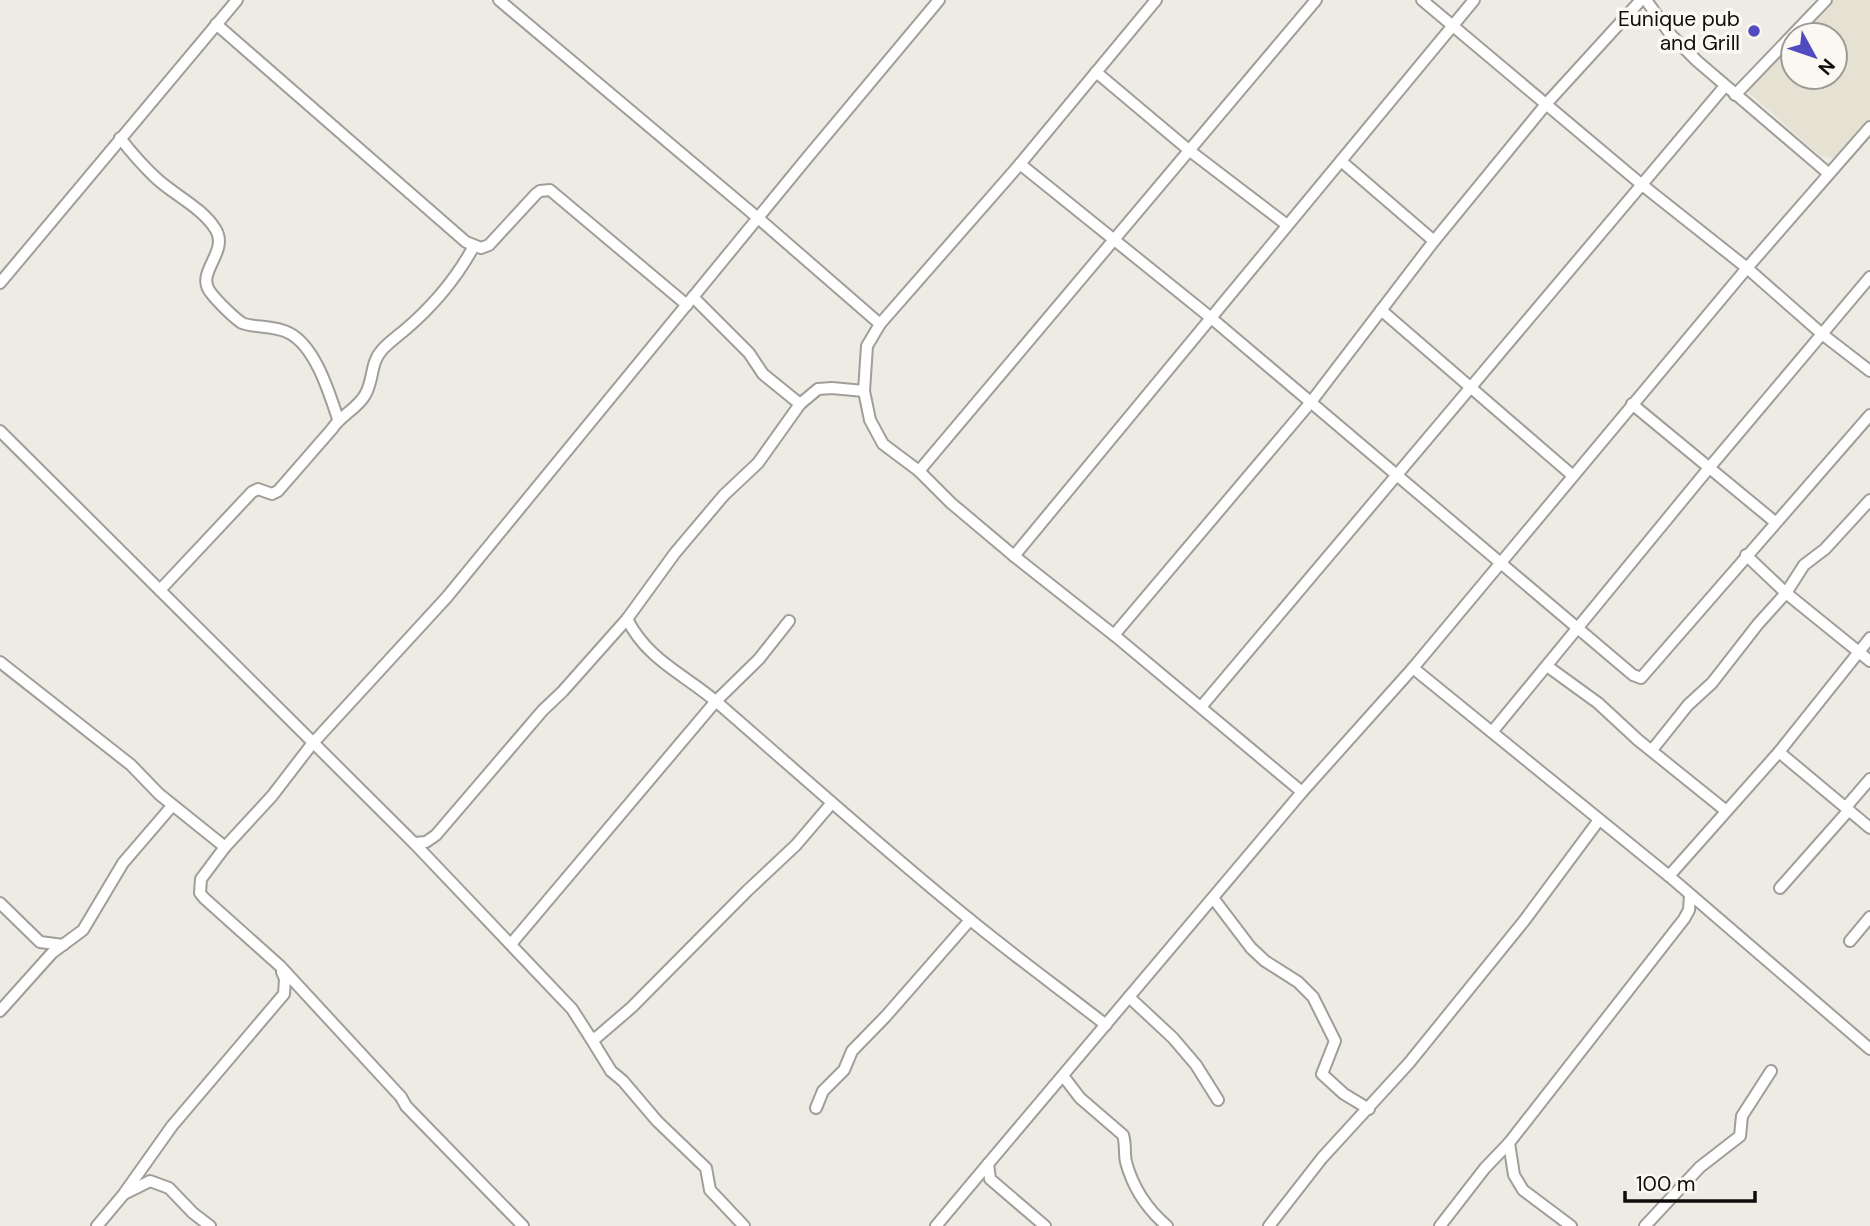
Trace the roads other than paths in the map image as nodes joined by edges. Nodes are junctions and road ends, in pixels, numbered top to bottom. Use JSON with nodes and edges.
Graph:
{"nodes":[{"id":1,"x":237,"y":0,"type":"edge"},
{"id":2,"x":499,"y":0,"type":"edge"},
{"id":3,"x":939,"y":0,"type":"edge"},
{"id":4,"x":1156,"y":0,"type":"edge"},
{"id":5,"x":1316,"y":0,"type":"edge"},
{"id":6,"x":1422,"y":0,"type":"edge"},
{"id":7,"x":1474,"y":0,"type":"edge"},
{"id":8,"x":1644,"y":0,"type":"edge"},
{"id":9,"x":1826,"y":0,"type":"edge"},
{"id":10,"x":216,"y":24,"type":"junction"},
{"id":11,"x":1453,"y":26,"type":"junction"},
{"id":12,"x":1096,"y":72,"type":"junction"},
{"id":13,"x":1725,"y":86,"type":"junction"},
{"id":14,"x":1735,"y":95,"type":"junction"},
{"id":15,"x":1547,"y":103,"type":"junction"},
{"id":16,"x":1870,"y":127,"type":"edge"},
{"id":17,"x":120,"y":138,"type":"junction"},
{"id":18,"x":1190,"y":150,"type":"junction"},
{"id":19,"x":1341,"y":162,"type":"junction"},
{"id":20,"x":1020,"y":164,"type":"junction"},
{"id":21,"x":1828,"y":173,"type":"junction"},
{"id":22,"x":1641,"y":184,"type":"junction"},
{"id":23,"x":758,"y":218,"type":"junction"},
{"id":24,"x":1287,"y":225,"type":"junction"},
{"id":25,"x":1114,"y":238,"type":"junction"},
{"id":26,"x":1434,"y":241,"type":"junction"},
{"id":27,"x":474,"y":246,"type":"junction"},
{"id":28,"x":1748,"y":268,"type":"junction"},
{"id":29,"x":1870,"y":277,"type":"edge"},
{"id":30,"x":0,"y":284,"type":"edge"},
{"id":31,"x":690,"y":301,"type":"junction"},
{"id":32,"x":1381,"y":310,"type":"junction"},
{"id":33,"x":1210,"y":317,"type":"junction"},
{"id":34,"x":880,"y":324,"type":"junction"},
{"id":35,"x":1822,"y":334,"type":"junction"},
{"id":36,"x":1870,"y":371,"type":"edge"},
{"id":37,"x":1471,"y":387,"type":"junction"},
{"id":38,"x":864,"y":391,"type":"junction"},
{"id":39,"x":1311,"y":402,"type":"junction"},
{"id":40,"x":800,"y":404,"type":"junction"},
{"id":41,"x":1632,"y":404,"type":"junction"},
{"id":42,"x":1870,"y":415,"type":"edge"},
{"id":43,"x":338,"y":419,"type":"junction"},
{"id":44,"x":0,"y":431,"type":"edge"},
{"id":45,"x":1709,"y":468,"type":"junction"},
{"id":46,"x":919,"y":471,"type":"junction"},
{"id":47,"x":1397,"y":473,"type":"junction"},
{"id":48,"x":1572,"y":475,"type":"junction"},
{"id":49,"x":1870,"y":500,"type":"edge"},
{"id":50,"x":1775,"y":522,"type":"junction"},
{"id":51,"x":1746,"y":555,"type":"junction"},
{"id":52,"x":1013,"y":556,"type":"junction"},
{"id":53,"x":1500,"y":562,"type":"junction"},
{"id":54,"x":160,"y":590,"type":"junction"},
{"id":55,"x":1786,"y":593,"type":"junction"},
{"id":56,"x":627,"y":619,"type":"junction"},
{"id":57,"x":789,"y":621,"type":"dead end"},
{"id":58,"x":1578,"y":629,"type":"junction"},
{"id":59,"x":1114,"y":635,"type":"junction"},
{"id":60,"x":1870,"y":638,"type":"edge"},
{"id":61,"x":1859,"y":652,"type":"junction"},
{"id":62,"x":1870,"y":661,"type":"edge"},
{"id":63,"x":0,"y":662,"type":"edge"},
{"id":64,"x":1547,"y":666,"type":"junction"},
{"id":65,"x":1413,"y":668,"type":"junction"},
{"id":66,"x":716,"y":701,"type":"junction"},
{"id":67,"x":1201,"y":707,"type":"junction"},
{"id":68,"x":1492,"y":732,"type":"junction"},
{"id":69,"x":312,"y":744,"type":"junction"},
{"id":70,"x":1652,"y":750,"type":"junction"},
{"id":71,"x":1779,"y":752,"type":"junction"},
{"id":72,"x":1870,"y":779,"type":"edge"},
{"id":73,"x":1302,"y":792,"type":"junction"},
{"id":74,"x":831,"y":804,"type":"junction"},
{"id":75,"x":172,"y":806,"type":"junction"},
{"id":76,"x":1848,"y":809,"type":"junction"},
{"id":77,"x":1725,"y":810,"type":"junction"},
{"id":78,"x":1599,"y":820,"type":"junction"},
{"id":79,"x":1870,"y":828,"type":"edge"},
{"id":80,"x":414,"y":844,"type":"junction"},
{"id":81,"x":225,"y":847,"type":"junction"},
{"id":82,"x":1669,"y":876,"type":"junction"},
{"id":83,"x":1780,"y":888,"type":"dead end"},
{"id":84,"x":1690,"y":895,"type":"junction"},
{"id":85,"x":1213,"y":898,"type":"junction"},
{"id":86,"x":0,"y":903,"type":"edge"},
{"id":87,"x":1870,"y":917,"type":"edge"},
{"id":88,"x":970,"y":920,"type":"junction"},
{"id":89,"x":1850,"y":941,"type":"dead end"},
{"id":90,"x":512,"y":944,"type":"junction"},
{"id":91,"x":63,"y":946,"type":"junction"},
{"id":92,"x":279,"y":966,"type":"junction"},
{"id":93,"x":1129,"y":997,"type":"junction"},
{"id":94,"x":0,"y":1011,"type":"edge"},
{"id":95,"x":1106,"y":1025,"type":"junction"},
{"id":96,"x":590,"y":1037,"type":"junction"},
{"id":97,"x":1870,"y":1049,"type":"edge"},
{"id":98,"x":1771,"y":1071,"type":"dead end"},
{"id":99,"x":1064,"y":1077,"type":"junction"},
{"id":100,"x":1218,"y":1100,"type":"dead end"},
{"id":101,"x":816,"y":1108,"type":"dead end"},
{"id":102,"x":1369,"y":1109,"type":"junction"},
{"id":103,"x":1509,"y":1143,"type":"junction"},
{"id":104,"x":988,"y":1164,"type":"junction"},
{"id":105,"x":123,"y":1195,"type":"junction"},
{"id":106,"x":97,"y":1226,"type":"edge"},
{"id":107,"x":210,"y":1226,"type":"edge"},
{"id":108,"x":523,"y":1226,"type":"edge"},
{"id":109,"x":744,"y":1226,"type":"edge"},
{"id":110,"x":936,"y":1226,"type":"edge"},
{"id":111,"x":1045,"y":1226,"type":"edge"},
{"id":112,"x":1167,"y":1226,"type":"edge"},
{"id":113,"x":1269,"y":1226,"type":"edge"},
{"id":114,"x":1440,"y":1226,"type":"edge"},
{"id":115,"x":1571,"y":1226,"type":"edge"},
{"id":116,"x":1644,"y":1226,"type":"edge"}],
"edges":[{"from":1,"to":10,"type":"street"},
{"from":2,"to":23,"type":"street"},
{"from":3,"to":23,"type":"street"},
{"from":4,"to":12,"type":"street"},
{"from":5,"to":18,"type":"street"},
{"from":6,"to":11,"type":"street"},
{"from":7,"to":11,"type":"street"},
{"from":8,"to":13,"type":"street"},
{"from":8,"to":15,"type":"street"},
{"from":9,"to":14,"type":"street"},
{"from":10,"to":17,"type":"street"},
{"from":10,"to":27,"type":"street"},
{"from":11,"to":15,"type":"street"},
{"from":11,"to":19,"type":"street"},
{"from":12,"to":18,"type":"street"},
{"from":12,"to":20,"type":"street"},
{"from":13,"to":14,"type":"street"},
{"from":13,"to":22,"type":"street"},
{"from":14,"to":21,"type":"street"},
{"from":15,"to":22,"type":"street"},
{"from":15,"to":26,"type":"street"},
{"from":16,"to":21,"type":"street"},
{"from":17,"to":30,"type":"street"},
{"from":17,"to":43,"type":"street"},
{"from":18,"to":24,"type":"street"},
{"from":18,"to":25,"type":"street"},
{"from":19,"to":24,"type":"street"},
{"from":19,"to":26,"type":"street"},
{"from":20,"to":25,"type":"street"},
{"from":20,"to":34,"type":"street"},
{"from":21,"to":28,"type":"street"},
{"from":22,"to":28,"type":"street"},
{"from":22,"to":37,"type":"street"},
{"from":23,"to":31,"type":"street"},
{"from":23,"to":34,"type":"street"},
{"from":24,"to":33,"type":"street"},
{"from":25,"to":33,"type":"street"},
{"from":25,"to":46,"type":"street"},
{"from":26,"to":32,"type":"street"},
{"from":27,"to":31,"type":"street"},
{"from":27,"to":43,"type":"street"},
{"from":28,"to":35,"type":"street"},
{"from":28,"to":41,"type":"street"},
{"from":29,"to":35,"type":"street"},
{"from":31,"to":40,"type":"street"},
{"from":31,"to":69,"type":"street"},
{"from":32,"to":37,"type":"street"},
{"from":32,"to":39,"type":"street"},
{"from":33,"to":39,"type":"street"},
{"from":33,"to":52,"type":"street"},
{"from":34,"to":38,"type":"street"},
{"from":35,"to":36,"type":"street"},
{"from":35,"to":45,"type":"street"},
{"from":37,"to":47,"type":"street"},
{"from":37,"to":48,"type":"street"},
{"from":38,"to":40,"type":"street"},
{"from":38,"to":46,"type":"street"},
{"from":39,"to":47,"type":"street"},
{"from":39,"to":59,"type":"street"},
{"from":40,"to":56,"type":"street"},
{"from":41,"to":45,"type":"street"},
{"from":41,"to":48,"type":"street"},
{"from":42,"to":50,"type":"street"},
{"from":43,"to":54,"type":"street"},
{"from":44,"to":54,"type":"street"},
{"from":45,"to":50,"type":"street"},
{"from":45,"to":58,"type":"street"},
{"from":46,"to":52,"type":"street"},
{"from":47,"to":53,"type":"street"},
{"from":47,"to":67,"type":"street"},
{"from":48,"to":53,"type":"street"},
{"from":49,"to":55,"type":"street"},
{"from":50,"to":51,"type":"street"},
{"from":51,"to":55,"type":"street"},
{"from":51,"to":58,"type":"street"},
{"from":52,"to":59,"type":"street"},
{"from":53,"to":58,"type":"street"},
{"from":53,"to":65,"type":"street"},
{"from":54,"to":69,"type":"street"},
{"from":55,"to":61,"type":"street"},
{"from":55,"to":70,"type":"street"},
{"from":56,"to":66,"type":"street"},
{"from":56,"to":80,"type":"street"},
{"from":57,"to":66,"type":"street"},
{"from":58,"to":64,"type":"street"},
{"from":59,"to":67,"type":"street"},
{"from":60,"to":61,"type":"street"},
{"from":61,"to":62,"type":"street"},
{"from":61,"to":71,"type":"street"},
{"from":63,"to":75,"type":"street"},
{"from":64,"to":68,"type":"street"},
{"from":64,"to":70,"type":"street"},
{"from":65,"to":68,"type":"street"},
{"from":65,"to":73,"type":"street"},
{"from":66,"to":74,"type":"street"},
{"from":66,"to":90,"type":"street"},
{"from":67,"to":73,"type":"street"},
{"from":68,"to":78,"type":"street"},
{"from":69,"to":80,"type":"street"},
{"from":69,"to":81,"type":"street"},
{"from":70,"to":77,"type":"street"},
{"from":71,"to":76,"type":"street"},
{"from":71,"to":77,"type":"street"},
{"from":72,"to":76,"type":"street"},
{"from":73,"to":85,"type":"street"},
{"from":74,"to":88,"type":"street"},
{"from":74,"to":96,"type":"street"},
{"from":75,"to":81,"type":"street"},
{"from":75,"to":91,"type":"street"},
{"from":76,"to":79,"type":"street"},
{"from":76,"to":83,"type":"street"},
{"from":77,"to":82,"type":"street"},
{"from":78,"to":82,"type":"street"},
{"from":78,"to":102,"type":"street"},
{"from":80,"to":90,"type":"street"},
{"from":81,"to":92,"type":"street"},
{"from":82,"to":84,"type":"street"},
{"from":84,"to":97,"type":"street"},
{"from":84,"to":103,"type":"street"},
{"from":85,"to":93,"type":"street"},
{"from":85,"to":102,"type":"street"},
{"from":86,"to":91,"type":"street"},
{"from":87,"to":89,"type":"street"},
{"from":88,"to":95,"type":"street"},
{"from":88,"to":101,"type":"street"},
{"from":90,"to":96,"type":"street"},
{"from":91,"to":94,"type":"street"},
{"from":92,"to":105,"type":"street"},
{"from":92,"to":108,"type":"street"},
{"from":93,"to":95,"type":"street"},
{"from":93,"to":100,"type":"street"},
{"from":95,"to":99,"type":"street"},
{"from":96,"to":109,"type":"street"},
{"from":98,"to":116,"type":"street"},
{"from":99,"to":104,"type":"street"},
{"from":99,"to":112,"type":"street"},
{"from":102,"to":113,"type":"street"},
{"from":103,"to":114,"type":"street"},
{"from":103,"to":115,"type":"street"},
{"from":104,"to":110,"type":"street"},
{"from":104,"to":111,"type":"street"},
{"from":105,"to":106,"type":"street"},
{"from":105,"to":107,"type":"street"}]}
